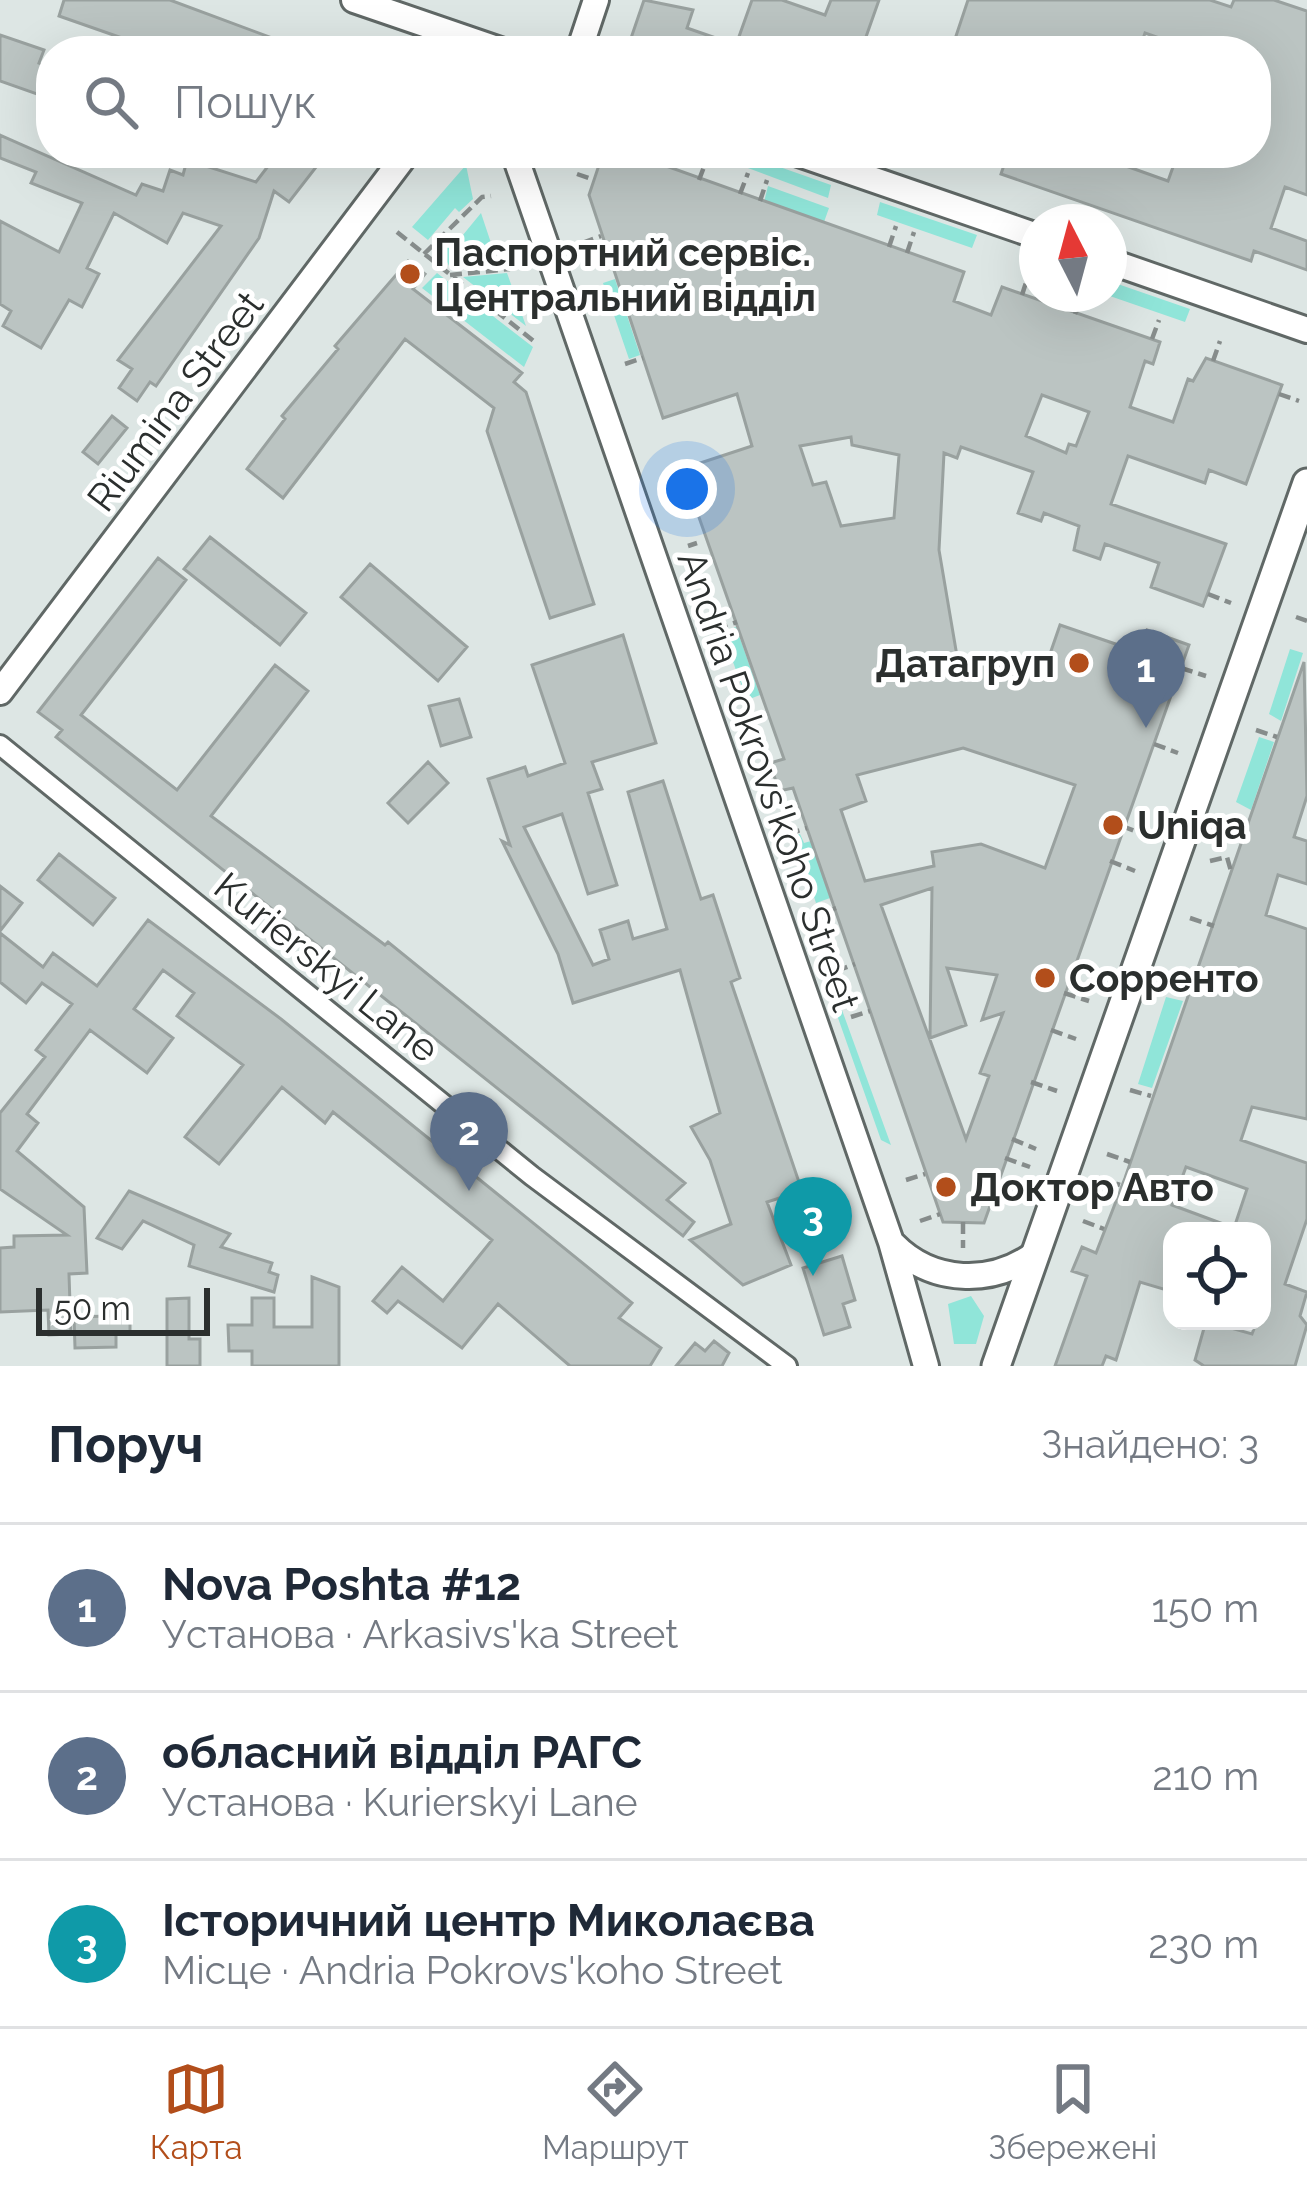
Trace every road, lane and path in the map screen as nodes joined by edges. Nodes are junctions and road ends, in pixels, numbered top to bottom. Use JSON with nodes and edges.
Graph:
{"nodes":[{"id":1,"x":354,"y":0,"type":"edge"},
{"id":2,"x":596,"y":0,"type":"edge"},
{"id":3,"x":430,"y":36,"type":"edge"},
{"id":4,"x":584,"y":36,"type":"edge"},
{"id":5,"x":396,"y":168,"type":"edge"},
{"id":6,"x":521,"y":168,"type":"edge"},
{"id":7,"x":534,"y":168,"type":"edge"},
{"id":8,"x":704,"y":168,"type":"edge"},
{"id":9,"x":840,"y":168,"type":"edge"},
{"id":10,"x":748,"y":173,"type":"dead end"},
{"id":11,"x":577,"y":175,"type":"dead end"},
{"id":12,"x":594,"y":180,"type":"dead end"},
{"id":13,"x":699,"y":180,"type":"dead end"},
{"id":14,"x":767,"y":180,"type":"dead end"},
{"id":15,"x":528,"y":185,"type":"junction"},
{"id":16,"x":740,"y":194,"type":"dead end"},
{"id":17,"x":491,"y":196,"type":"dead end"},
{"id":18,"x":760,"y":201,"type":"dead end"},
{"id":19,"x":896,"y":226,"type":"dead end"},
{"id":20,"x":1019,"y":230,"type":"edge"},
{"id":21,"x":397,"y":232,"type":"dead end"},
{"id":22,"x":914,"y":232,"type":"dead end"},
{"id":23,"x":602,"y":236,"type":"dead end"},
{"id":24,"x":582,"y":243,"type":"dead end"},
{"id":25,"x":889,"y":247,"type":"dead end"},
{"id":26,"x":907,"y":253,"type":"dead end"},
{"id":27,"x":424,"y":254,"type":"junction"},
{"id":28,"x":1127,"y":267,"type":"edge"},
{"id":29,"x":510,"y":269,"type":"dead end"},
{"id":30,"x":450,"y":274,"type":"junction"},
{"id":31,"x":1159,"y":320,"type":"dead end"},
{"id":32,"x":1307,"y":330,"type":"edge"},
{"id":33,"x":1152,"y":339,"type":"dead end"},
{"id":34,"x":1220,"y":341,"type":"dead end"},
{"id":35,"x":536,"y":343,"type":"dead end"},
{"id":36,"x":644,"y":358,"type":"dead end"},
{"id":37,"x":1213,"y":361,"type":"dead end"},
{"id":38,"x":625,"y":364,"type":"dead end"},
{"id":39,"x":1279,"y":394,"type":"dead end"},
{"id":40,"x":1299,"y":400,"type":"dead end"},
{"id":41,"x":1307,"y":483,"type":"edge"},
{"id":42,"x":690,"y":493,"type":"dead end"},
{"id":43,"x":672,"y":499,"type":"dead end"},
{"id":44,"x":697,"y":543,"type":"dead end"},
{"id":45,"x":688,"y":546,"type":"dead end"},
{"id":46,"x":1208,"y":594,"type":"dead end"},
{"id":47,"x":1231,"y":603,"type":"dead end"},
{"id":48,"x":1296,"y":617,"type":"dead end"},
{"id":49,"x":1307,"y":621,"type":"edge"},
{"id":50,"x":737,"y":622,"type":"dead end"},
{"id":51,"x":716,"y":628,"type":"dead end"},
{"id":52,"x":1181,"y":668,"type":"dead end"},
{"id":53,"x":1206,"y":676,"type":"dead end"},
{"id":54,"x":0,"y":692,"type":"edge"},
{"id":55,"x":1256,"y":730,"type":"dead end"},
{"id":56,"x":1277,"y":737,"type":"dead end"},
{"id":57,"x":1154,"y":743,"type":"dead end"},
{"id":58,"x":0,"y":745,"type":"edge"},
{"id":59,"x":1178,"y":753,"type":"dead end"},
{"id":60,"x":1122,"y":826,"type":"dead end"},
{"id":61,"x":807,"y":828,"type":"dead end"},
{"id":62,"x":788,"y":834,"type":"dead end"},
{"id":63,"x":1148,"y":836,"type":"dead end"},
{"id":64,"x":1210,"y":861,"type":"dead end"},
{"id":65,"x":1110,"y":862,"type":"dead end"},
{"id":66,"x":1135,"y":871,"type":"dead end"},
{"id":67,"x":1231,"y":871,"type":"dead end"},
{"id":68,"x":836,"y":908,"type":"dead end"},
{"id":69,"x":816,"y":915,"type":"dead end"},
{"id":70,"x":1190,"y":918,"type":"dead end"},
{"id":71,"x":1214,"y":926,"type":"dead end"},
{"id":72,"x":855,"y":964,"type":"dead end"},
{"id":73,"x":836,"y":971,"type":"dead end"},
{"id":74,"x":1064,"y":993,"type":"dead end"},
{"id":75,"x":1089,"y":1001,"type":"dead end"},
{"id":76,"x":870,"y":1011,"type":"dead end"},
{"id":77,"x":851,"y":1017,"type":"dead end"},
{"id":78,"x":1051,"y":1030,"type":"dead end"},
{"id":79,"x":1076,"y":1039,"type":"dead end"},
{"id":80,"x":1031,"y":1082,"type":"dead end"},
{"id":81,"x":1130,"y":1090,"type":"dead end"},
{"id":82,"x":1057,"y":1091,"type":"dead end"},
{"id":83,"x":1151,"y":1096,"type":"dead end"},
{"id":84,"x":1012,"y":1138,"type":"dead end"},
{"id":85,"x":1036,"y":1149,"type":"dead end"},
{"id":86,"x":1107,"y":1154,"type":"dead end"},
{"id":87,"x":1005,"y":1159,"type":"dead end"},
{"id":88,"x":1130,"y":1162,"type":"dead end"},
{"id":89,"x":1030,"y":1167,"type":"dead end"},
{"id":90,"x":926,"y":1174,"type":"dead end"},
{"id":91,"x":1099,"y":1178,"type":"dead end"},
{"id":92,"x":906,"y":1180,"type":"dead end"},
{"id":93,"x":1120,"y":1185,"type":"dead end"},
{"id":94,"x":940,"y":1214,"type":"dead end"},
{"id":95,"x":920,"y":1221,"type":"dead end"},
{"id":96,"x":1083,"y":1221,"type":"dead end"},
{"id":97,"x":963,"y":1222,"type":"dead end"},
{"id":98,"x":1104,"y":1229,"type":"dead end"},
{"id":99,"x":891,"y":1242,"type":"junction"},
{"id":100,"x":963,"y":1248,"type":"dead end"},
{"id":101,"x":1036,"y":1253,"type":"junction"},
{"id":102,"x":787,"y":1366,"type":"edge"},
{"id":103,"x":926,"y":1366,"type":"edge"},
{"id":104,"x":996,"y":1366,"type":"edge"}],
"edges":[{"from":1,"to":3,"type":"street"},
{"from":2,"to":4,"type":"street"},
{"from":5,"to":54,"type":"street","name":"Riumina Street"},
{"from":6,"to":15,"type":"street","name":"Andria Pokrovs'koho Street"},
{"from":7,"to":15,"type":"street"},
{"from":8,"to":13,"type":"path"},
{"from":9,"to":20,"type":"street"},
{"from":10,"to":16,"type":"path"},
{"from":11,"to":12,"type":"path"},
{"from":14,"to":18,"type":"path"},
{"from":15,"to":99,"type":"street","name":"Andria Pokrovs'koho Street"},
{"from":17,"to":27,"type":"path"},
{"from":19,"to":25,"type":"path"},
{"from":21,"to":27,"type":"path"},
{"from":22,"to":26,"type":"path"},
{"from":23,"to":24,"type":"path"},
{"from":27,"to":30,"type":"path"},
{"from":28,"to":32,"type":"street"},
{"from":29,"to":30,"type":"path"},
{"from":30,"to":35,"type":"path"},
{"from":31,"to":33,"type":"path"},
{"from":34,"to":37,"type":"path"},
{"from":36,"to":38,"type":"path"},
{"from":39,"to":40,"type":"path"},
{"from":41,"to":101,"type":"main road"},
{"from":42,"to":43,"type":"path"},
{"from":44,"to":45,"type":"path"},
{"from":46,"to":47,"type":"path"},
{"from":48,"to":49,"type":"path"},
{"from":50,"to":51,"type":"path"},
{"from":52,"to":53,"type":"path"},
{"from":55,"to":56,"type":"path"},
{"from":57,"to":59,"type":"path"},
{"from":58,"to":102,"type":"street","name":"Kurierskyi Lane"},
{"from":60,"to":63,"type":"path"},
{"from":61,"to":62,"type":"path"},
{"from":64,"to":67,"type":"path"},
{"from":65,"to":66,"type":"path"},
{"from":68,"to":69,"type":"path"},
{"from":70,"to":71,"type":"path"},
{"from":72,"to":73,"type":"path"},
{"from":74,"to":75,"type":"path"},
{"from":76,"to":77,"type":"path"},
{"from":78,"to":79,"type":"path"},
{"from":80,"to":82,"type":"path"},
{"from":81,"to":83,"type":"path"},
{"from":84,"to":85,"type":"path"},
{"from":86,"to":88,"type":"path"},
{"from":87,"to":89,"type":"path"},
{"from":90,"to":92,"type":"path"},
{"from":91,"to":93,"type":"path"},
{"from":94,"to":95,"type":"path"},
{"from":96,"to":98,"type":"path"},
{"from":97,"to":100,"type":"path"},
{"from":99,"to":101,"type":"street"},
{"from":99,"to":103,"type":"street","name":"Andria Pokrovs'koho Street"},
{"from":101,"to":104,"type":"main road"}]}
